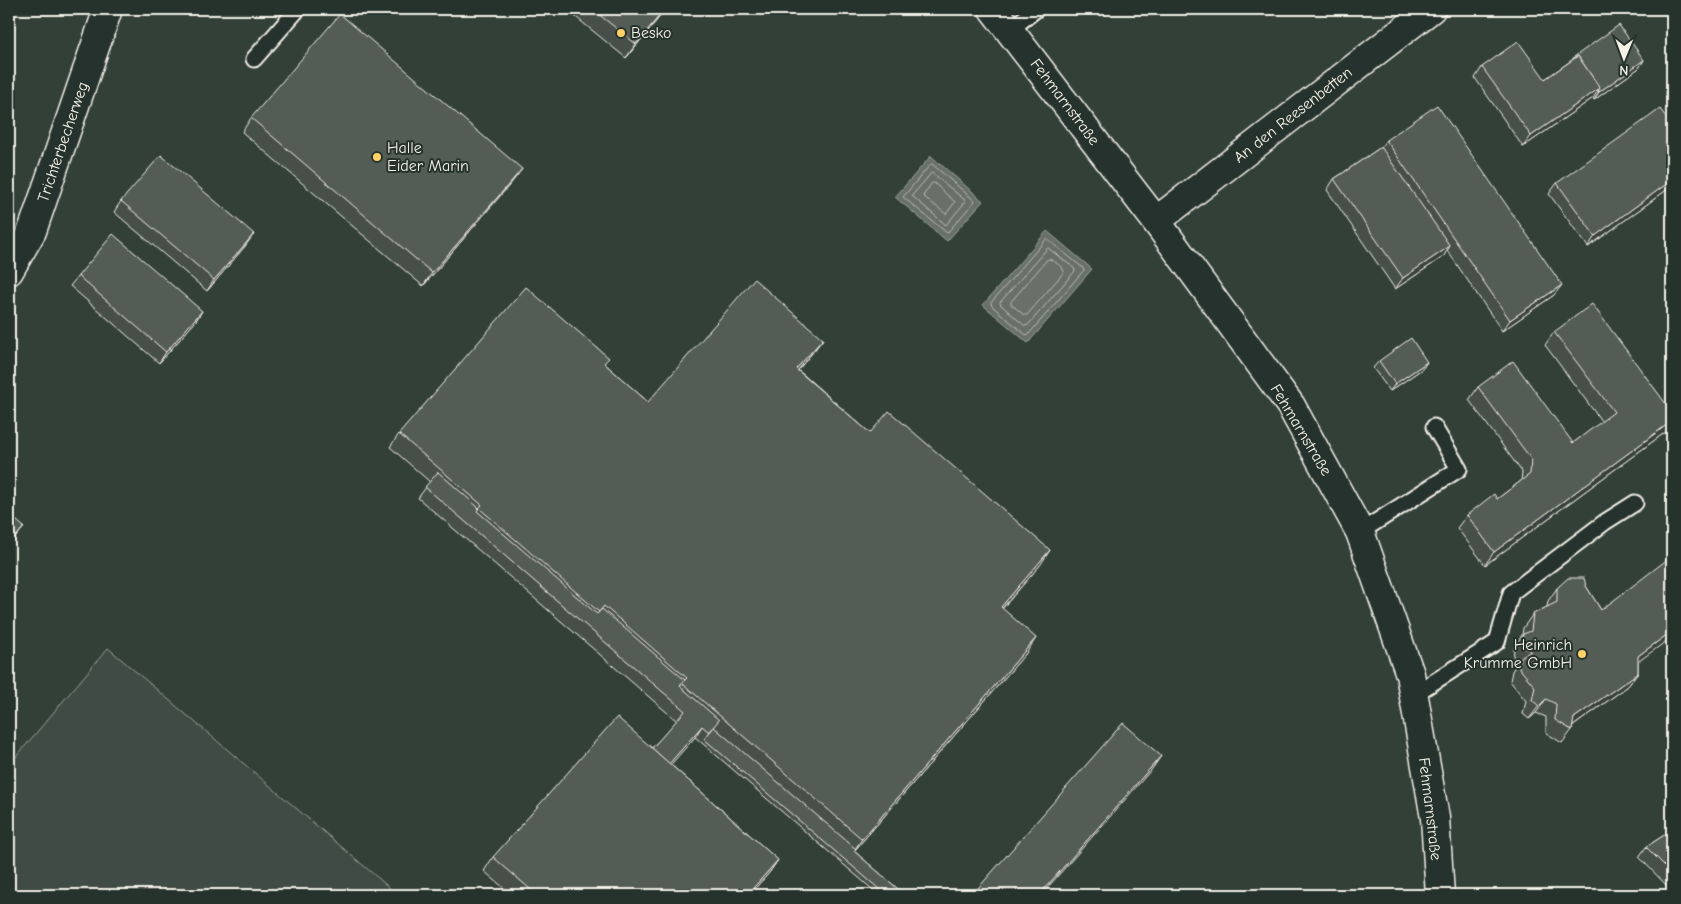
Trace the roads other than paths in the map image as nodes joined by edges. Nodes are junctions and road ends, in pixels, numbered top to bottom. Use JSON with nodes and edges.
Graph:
{"nodes":[{"id":1,"x":108,"y":9,"type":"edge"},
{"id":2,"x":298,"y":9,"type":"edge"},
{"id":3,"x":993,"y":9,"type":"edge"},
{"id":4,"x":1036,"y":9,"type":"edge"},
{"id":5,"x":1431,"y":9,"type":"edge"},
{"id":6,"x":1010,"y":30,"type":"junction"},
{"id":7,"x":254,"y":59,"type":"dead end"},
{"id":8,"x":1156,"y":221,"type":"junction"},
{"id":9,"x":9,"y":271,"type":"edge"},
{"id":10,"x":1434,"y":427,"type":"dead end"},
{"id":11,"x":1635,"y":504,"type":"dead end"},
{"id":12,"x":1360,"y":532,"type":"junction"},
{"id":13,"x":1413,"y":695,"type":"junction"},
{"id":14,"x":1440,"y":895,"type":"edge"}],
"edges":[{"from":1,"to":9,"type":"street","name":"Trichterbecherweg"},
{"from":2,"to":7,"type":"lane"},
{"from":3,"to":6,"type":"street","name":"Fehmarnstraße"},
{"from":4,"to":6,"type":"lane"},
{"from":5,"to":8,"type":"street","name":"An den Reesenbetten"},
{"from":6,"to":8,"type":"street","name":"Fehmarnstraße"},
{"from":8,"to":12,"type":"street","name":"Fehmarnstraße"},
{"from":10,"to":12,"type":"lane"},
{"from":11,"to":13,"type":"lane"},
{"from":12,"to":13,"type":"street","name":"Fehmarnstraße"},
{"from":13,"to":14,"type":"street","name":"Fehmarnstraße"}]}
